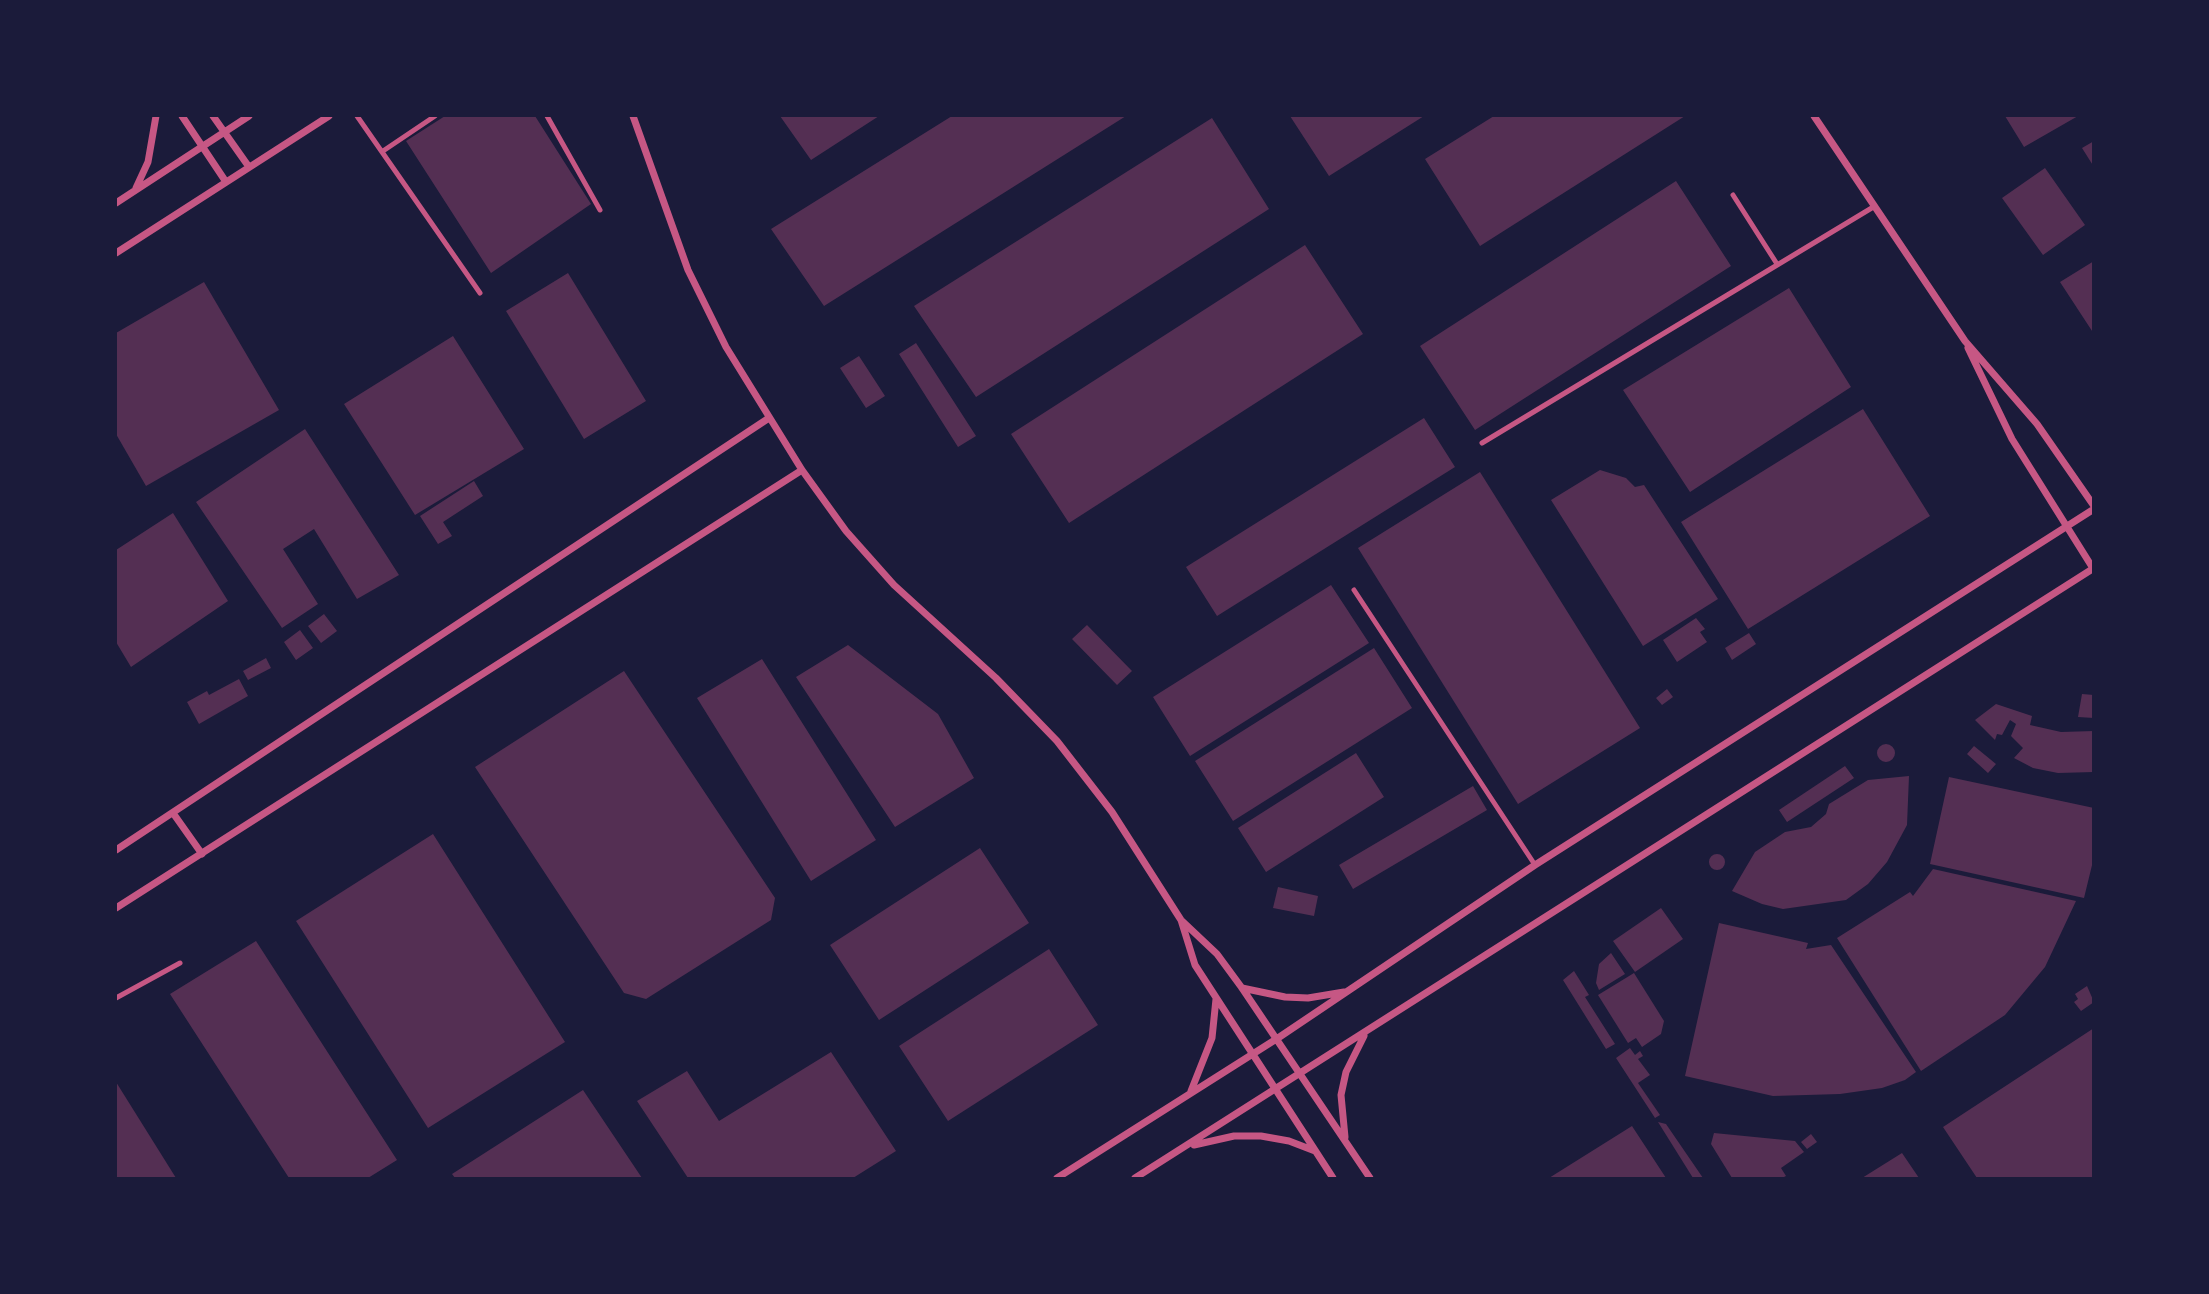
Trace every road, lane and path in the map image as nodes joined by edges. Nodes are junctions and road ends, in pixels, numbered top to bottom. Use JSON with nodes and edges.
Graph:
{"nodes":[{"id":1,"x":156,"y":116,"type":"edge"},
{"id":2,"x":182,"y":116,"type":"edge"},
{"id":3,"x":213,"y":116,"type":"edge"},
{"id":4,"x":249,"y":116,"type":"edge"},
{"id":5,"x":330,"y":116,"type":"edge"},
{"id":6,"x":357,"y":116,"type":"edge"},
{"id":7,"x":435,"y":116,"type":"edge"},
{"id":8,"x":547,"y":116,"type":"edge"},
{"id":9,"x":633,"y":116,"type":"edge"},
{"id":10,"x":1814,"y":116,"type":"edge"},
{"id":11,"x":224,"y":131,"type":"junction"},
{"id":12,"x":201,"y":146,"type":"junction"},
{"id":13,"x":383,"y":151,"type":"junction"},
{"id":14,"x":249,"y":167,"type":"junction"},
{"id":15,"x":226,"y":182,"type":"junction"},
{"id":16,"x":135,"y":190,"type":"junction"},
{"id":17,"x":1733,"y":195,"type":"dead end"},
{"id":18,"x":116,"y":203,"type":"edge"},
{"id":19,"x":1875,"y":205,"type":"junction"},
{"id":20,"x":600,"y":210,"type":"dead end"},
{"id":21,"x":116,"y":253,"type":"edge"},
{"id":22,"x":1777,"y":264,"type":"junction"},
{"id":23,"x":480,"y":293,"type":"dead end"},
{"id":24,"x":1965,"y":341,"type":"junction"},
{"id":25,"x":769,"y":418,"type":"junction"},
{"id":26,"x":1482,"y":443,"type":"dead end"},
{"id":27,"x":802,"y":470,"type":"junction"},
{"id":28,"x":2094,"y":507,"type":"edge"},
{"id":29,"x":2066,"y":526,"type":"junction"},
{"id":30,"x":2093,"y":569,"type":"edge"},
{"id":31,"x":1354,"y":590,"type":"dead end"},
{"id":32,"x":173,"y":813,"type":"junction"},
{"id":33,"x":116,"y":850,"type":"edge"},
{"id":34,"x":202,"y":855,"type":"junction"},
{"id":35,"x":1535,"y":865,"type":"junction"},
{"id":36,"x":116,"y":908,"type":"edge"},
{"id":37,"x":1181,"y":919,"type":"junction"},
{"id":38,"x":180,"y":963,"type":"dead end"},
{"id":39,"x":1242,"y":988,"type":"junction"},
{"id":40,"x":1351,"y":990,"type":"junction"},
{"id":41,"x":116,"y":998,"type":"edge"},
{"id":42,"x":1216,"y":998,"type":"junction"},
{"id":43,"x":1367,"y":1031,"type":"junction"},
{"id":44,"x":1278,"y":1038,"type":"junction"},
{"id":45,"x":1251,"y":1055,"type":"junction"},
{"id":46,"x":1302,"y":1073,"type":"junction"},
{"id":47,"x":1275,"y":1090,"type":"junction"},
{"id":48,"x":1189,"y":1094,"type":"junction"},
{"id":49,"x":1346,"y":1141,"type":"junction"},
{"id":50,"x":1183,"y":1148,"type":"junction"},
{"id":51,"x":1315,"y":1151,"type":"junction"},
{"id":52,"x":1056,"y":1178,"type":"edge"},
{"id":53,"x":1135,"y":1178,"type":"edge"},
{"id":54,"x":1333,"y":1178,"type":"edge"},
{"id":55,"x":1370,"y":1178,"type":"edge"}],
"edges":[{"from":1,"to":16,"type":"street"},
{"from":2,"to":12,"type":"street"},
{"from":3,"to":11,"type":"street"},
{"from":4,"to":11,"type":"street"},
{"from":5,"to":14,"type":"street"},
{"from":6,"to":13,"type":"lane"},
{"from":7,"to":13,"type":"lane"},
{"from":8,"to":20,"type":"lane"},
{"from":9,"to":25,"type":"street"},
{"from":10,"to":19,"type":"street"},
{"from":11,"to":12,"type":"street"},
{"from":11,"to":14,"type":"street"},
{"from":12,"to":15,"type":"street"},
{"from":12,"to":16,"type":"street"},
{"from":13,"to":23,"type":"lane"},
{"from":14,"to":15,"type":"street"},
{"from":15,"to":21,"type":"street"},
{"from":16,"to":18,"type":"street"},
{"from":17,"to":22,"type":"lane"},
{"from":19,"to":22,"type":"lane"},
{"from":19,"to":24,"type":"street"},
{"from":22,"to":26,"type":"lane"},
{"from":24,"to":28,"type":"street"},
{"from":24,"to":29,"type":"street"},
{"from":25,"to":27,"type":"street"},
{"from":25,"to":32,"type":"street"},
{"from":27,"to":34,"type":"street"},
{"from":27,"to":37,"type":"street"},
{"from":28,"to":29,"type":"street"},
{"from":29,"to":30,"type":"street"},
{"from":29,"to":35,"type":"street"},
{"from":30,"to":43,"type":"street"},
{"from":31,"to":35,"type":"lane"},
{"from":32,"to":33,"type":"street"},
{"from":32,"to":34,"type":"street"},
{"from":34,"to":36,"type":"street"},
{"from":35,"to":40,"type":"street"},
{"from":37,"to":39,"type":"street"},
{"from":37,"to":42,"type":"street"},
{"from":38,"to":41,"type":"lane"},
{"from":39,"to":40,"type":"street"},
{"from":39,"to":44,"type":"street"},
{"from":40,"to":44,"type":"street"},
{"from":42,"to":45,"type":"street"},
{"from":42,"to":48,"type":"street"},
{"from":43,"to":46,"type":"street"},
{"from":43,"to":49,"type":"street"},
{"from":44,"to":45,"type":"street"},
{"from":44,"to":46,"type":"street"},
{"from":45,"to":47,"type":"street"},
{"from":45,"to":48,"type":"street"},
{"from":46,"to":47,"type":"street"},
{"from":46,"to":49,"type":"street"},
{"from":47,"to":50,"type":"street"},
{"from":47,"to":51,"type":"street"},
{"from":48,"to":52,"type":"street"},
{"from":49,"to":55,"type":"street"},
{"from":50,"to":51,"type":"street"},
{"from":50,"to":53,"type":"street"},
{"from":51,"to":54,"type":"street"}]}
